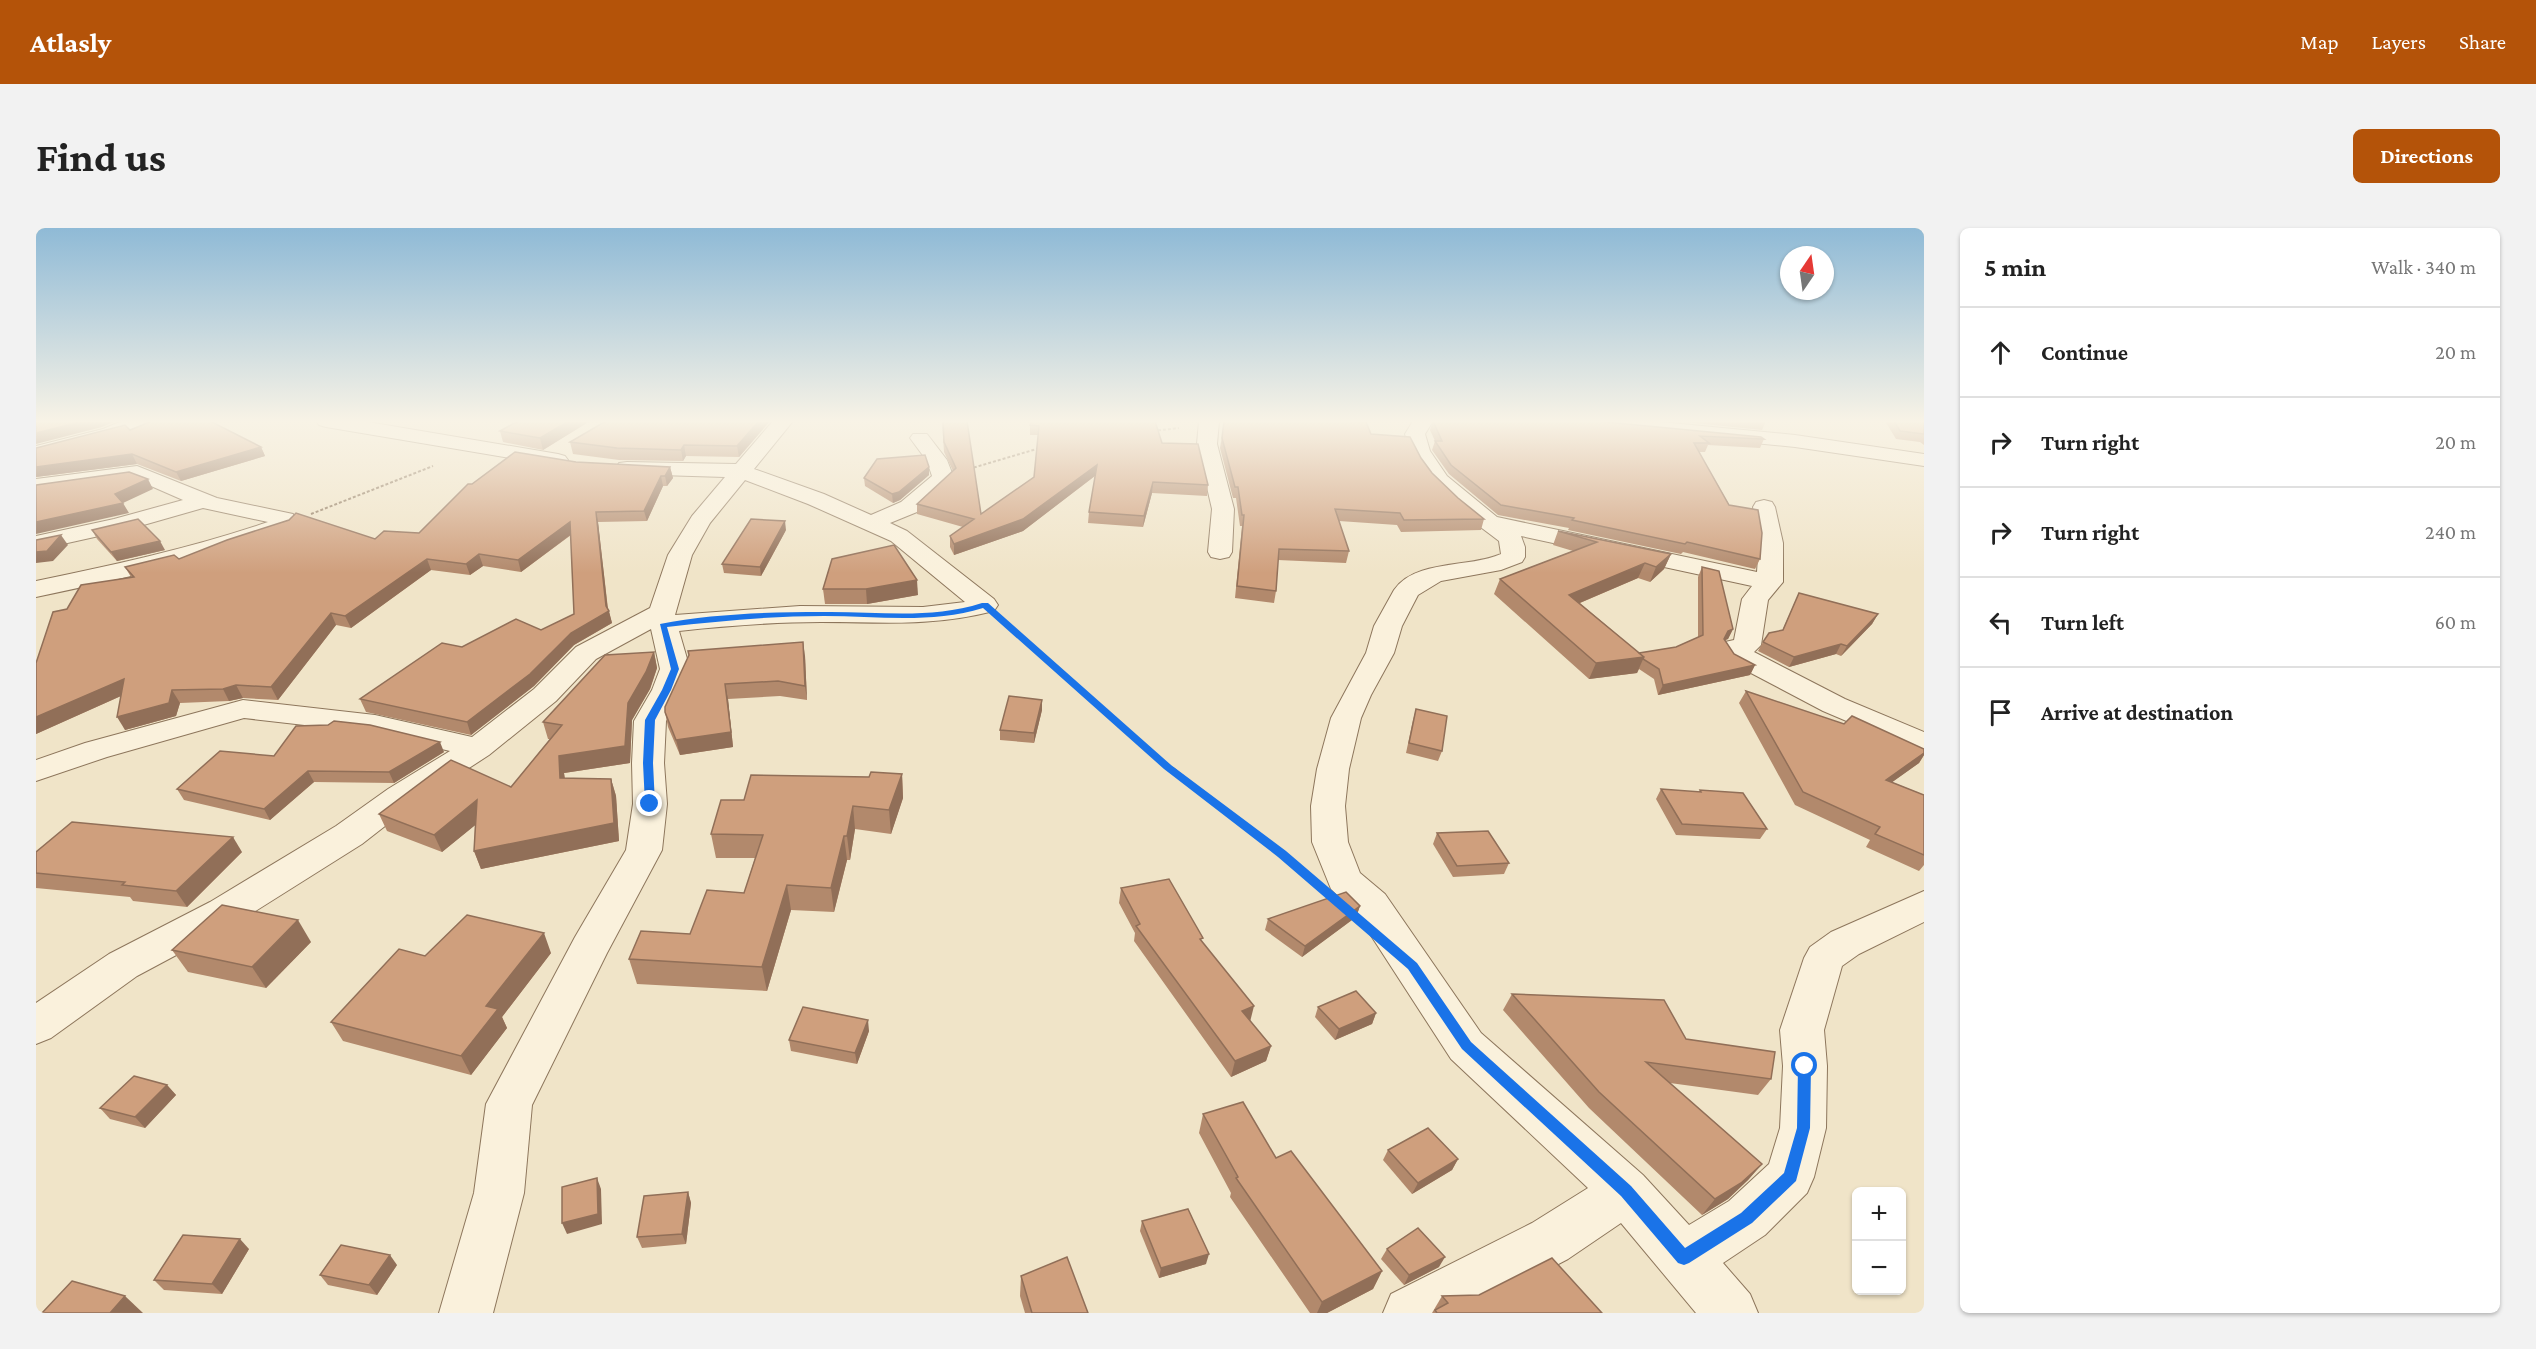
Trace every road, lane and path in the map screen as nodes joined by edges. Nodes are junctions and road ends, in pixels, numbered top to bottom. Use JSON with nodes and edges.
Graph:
{"nodes":[{"id":1,"x":740,"y":471,"type":"edge"},
{"id":2,"x":419,"y":472,"type":"edge"},
{"id":3,"x":742,"y":472,"type":"edge"},
{"id":4,"x":941,"y":472,"type":"edge"},
{"id":5,"x":963,"y":472,"type":"edge"},
{"id":6,"x":1214,"y":472,"type":"edge"},
{"id":7,"x":1432,"y":472,"type":"edge"},
{"id":8,"x":943,"y":478,"type":"junction"},
{"id":9,"x":36,"y":486,"type":"edge"},
{"id":10,"x":203,"y":501,"type":"junction"},
{"id":11,"x":1764,"y":507,"type":"dead end"},
{"id":12,"x":872,"y":523,"type":"junction"},
{"id":13,"x":1491,"y":523,"type":"junction"},
{"id":14,"x":285,"y":524,"type":"junction"},
{"id":15,"x":36,"y":543,"type":"edge"},
{"id":16,"x":1220,"y":552,"type":"dead end"},
{"id":17,"x":1770,"y":582,"type":"junction"},
{"id":18,"x":36,"y":589,"type":"edge"},
{"id":19,"x":985,"y":605,"type":"junction"},
{"id":20,"x":662,"y":619,"type":"junction"},
{"id":21,"x":1924,"y":744,"type":"edge"},
{"id":22,"x":478,"y":748,"type":"junction"},
{"id":23,"x":36,"y":771,"type":"edge"},
{"id":24,"x":1308,"y":876,"type":"dead end"},
{"id":25,"x":1924,"y":905,"type":"edge"},
{"id":26,"x":36,"y":1026,"type":"edge"},
{"id":27,"x":1626,"y":1191,"type":"junction"},
{"id":28,"x":1684,"y":1257,"type":"junction"},
{"id":29,"x":466,"y":1313,"type":"edge"},
{"id":30,"x":1410,"y":1313,"type":"edge"},
{"id":31,"x":1731,"y":1313,"type":"edge"}],
"edges":[{"from":1,"to":20,"type":"street"},
{"from":2,"to":14,"type":"path"},
{"from":3,"to":12,"type":"street"},
{"from":4,"to":8,"type":"street"},
{"from":5,"to":8,"type":"path"},
{"from":6,"to":16,"type":"street"},
{"from":7,"to":13,"type":"street"},
{"from":8,"to":12,"type":"street"},
{"from":9,"to":10,"type":"street"},
{"from":10,"to":14,"type":"street"},
{"from":10,"to":15,"type":"street"},
{"from":11,"to":17,"type":"street"},
{"from":12,"to":19,"type":"street"},
{"from":13,"to":17,"type":"street"},
{"from":13,"to":27,"type":"street"},
{"from":14,"to":18,"type":"street"},
{"from":17,"to":21,"type":"street"},
{"from":19,"to":20,"type":"street"},
{"from":19,"to":24,"type":"path"},
{"from":20,"to":22,"type":"street"},
{"from":20,"to":29,"type":"street"},
{"from":22,"to":23,"type":"street"},
{"from":22,"to":26,"type":"street"},
{"from":25,"to":28,"type":"street"},
{"from":27,"to":28,"type":"street"},
{"from":27,"to":30,"type":"street"},
{"from":28,"to":31,"type":"street"}]}
